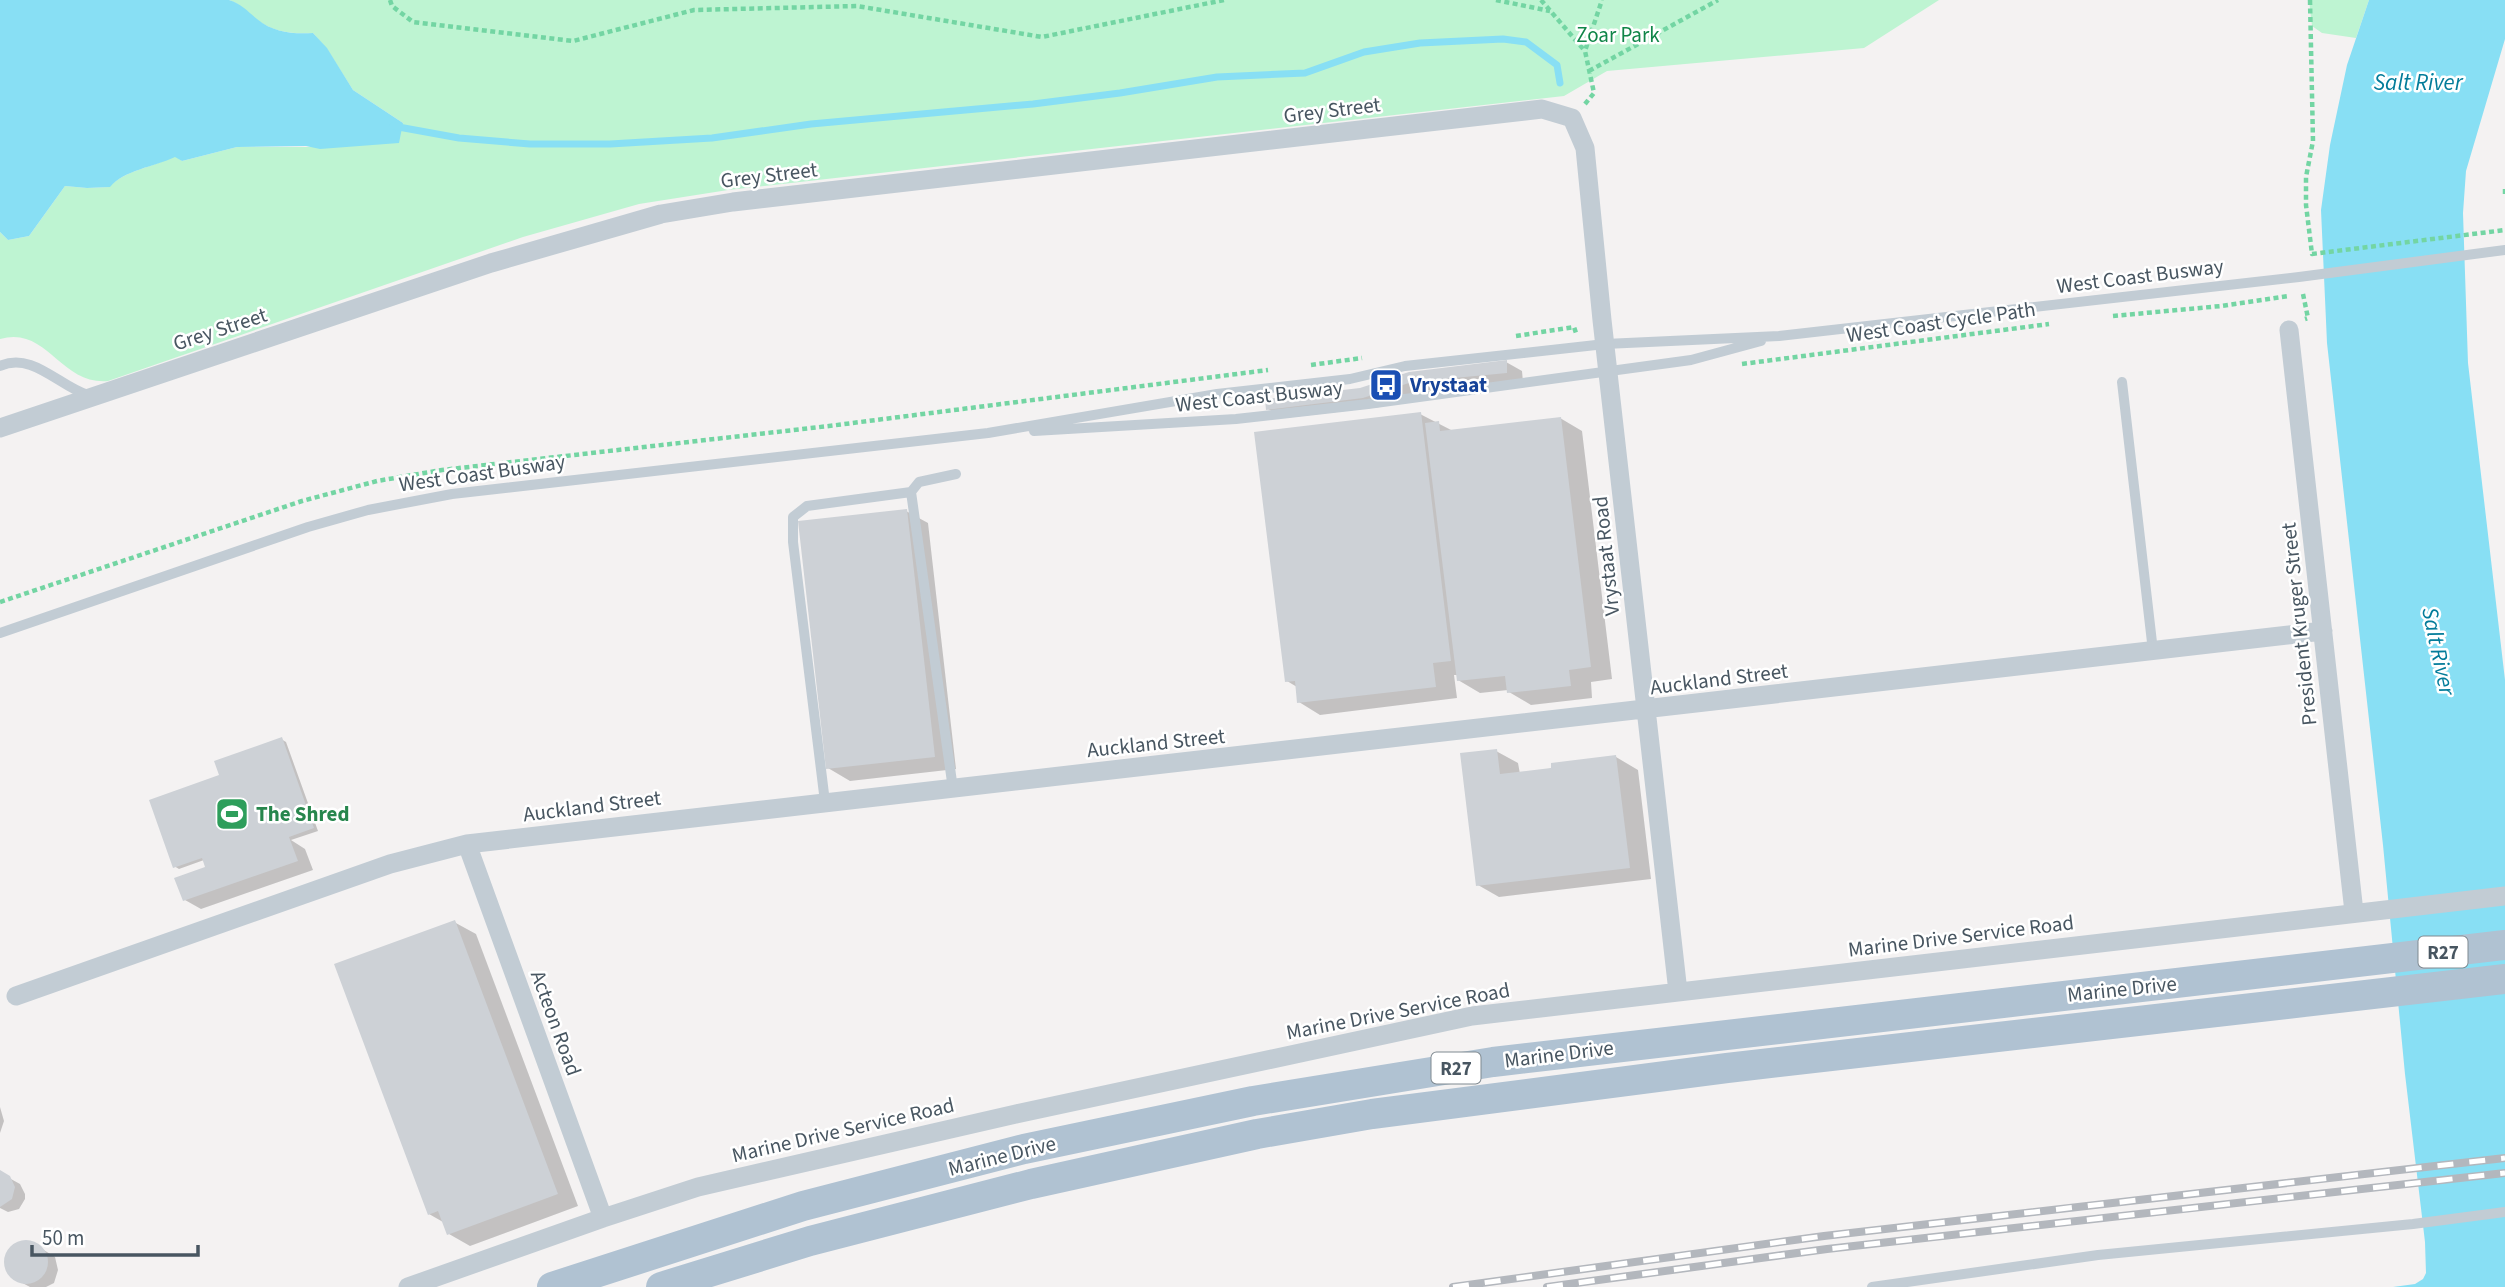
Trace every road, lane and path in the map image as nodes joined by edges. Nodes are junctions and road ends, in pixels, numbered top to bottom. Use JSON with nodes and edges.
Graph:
{"nodes":[{"id":1,"x":390,"y":0,"type":"edge"},
{"id":2,"x":1224,"y":0,"type":"edge"},
{"id":3,"x":1496,"y":0,"type":"edge"},
{"id":4,"x":1541,"y":0,"type":"edge"},
{"id":5,"x":1602,"y":0,"type":"edge"},
{"id":6,"x":1718,"y":0,"type":"edge"},
{"id":7,"x":2310,"y":0,"type":"edge"},
{"id":8,"x":1550,"y":11,"type":"junction"},
{"id":9,"x":1585,"y":51,"type":"junction"},
{"id":10,"x":1589,"y":71,"type":"junction"},
{"id":11,"x":1594,"y":93,"type":"dead end"},
{"id":12,"x":1572,"y":118,"type":"joint"},
{"id":13,"x":2505,"y":188,"type":"edge"},
{"id":14,"x":2505,"y":196,"type":"edge"},
{"id":15,"x":2505,"y":230,"type":"edge"},
{"id":16,"x":2505,"y":250,"type":"edge"},
{"id":17,"x":2103,"y":317,"type":"dead end"},
{"id":18,"x":2308,"y":318,"type":"dead end"},
{"id":19,"x":2062,"y":322,"type":"dead end"},
{"id":20,"x":2289,"y":330,"type":"dead end"},
{"id":21,"x":1779,"y":336,"type":"junction"},
{"id":22,"x":1605,"y":344,"type":"junction"},
{"id":23,"x":1737,"y":365,"type":"dead end"},
{"id":24,"x":0,"y":366,"type":"edge"},
{"id":25,"x":1608,"y":370,"type":"junction"},
{"id":26,"x":2122,"y":382,"type":"dead end"},
{"id":27,"x":91,"y":396,"type":"junction"},
{"id":28,"x":0,"y":428,"type":"edge"},
{"id":29,"x":988,"y":433,"type":"junction"},
{"id":30,"x":956,"y":474,"type":"dead end"},
{"id":31,"x":911,"y":492,"type":"junction"},
{"id":32,"x":2323,"y":631,"type":"junction"},
{"id":33,"x":0,"y":633,"type":"edge"},
{"id":34,"x":2153,"y":651,"type":"junction"},
{"id":35,"x":1646,"y":710,"type":"junction"},
{"id":36,"x":953,"y":789,"type":"junction"},
{"id":37,"x":825,"y":802,"type":"junction"},
{"id":38,"x":467,"y":845,"type":"junction"},
{"id":39,"x":2505,"y":896,"type":"edge"},
{"id":40,"x":2354,"y":912,"type":"junction"},
{"id":41,"x":2505,"y":945,"type":"edge"},
{"id":42,"x":2505,"y":979,"type":"edge"},
{"id":43,"x":1678,"y":992,"type":"junction"},
{"id":44,"x":16,"y":996,"type":"dead end"},
{"id":45,"x":2505,"y":1212,"type":"edge"},
{"id":46,"x":603,"y":1217,"type":"junction"},
{"id":47,"x":408,"y":1287,"type":"edge"},
{"id":48,"x":552,"y":1287,"type":"edge"},
{"id":49,"x":660,"y":1287,"type":"edge"},
{"id":50,"x":1872,"y":1287,"type":"edge"}],
"edges":[{"from":1,"to":2,"type":"path"},
{"from":3,"to":8,"type":"path"},
{"from":4,"to":8,"type":"path"},
{"from":5,"to":9,"type":"path"},
{"from":6,"to":10,"type":"path"},
{"from":7,"to":15,"type":"path"},
{"from":8,"to":9,"type":"path"},
{"from":9,"to":10,"type":"path"},
{"from":10,"to":11,"type":"path"},
{"from":12,"to":22,"type":"street","name":"Vrystaat Road"},
{"from":12,"to":27,"type":"street","name":"Grey Street"},
{"from":13,"to":14,"type":"path"},
{"from":16,"to":21,"type":"lane","name":"West Coast Busway"},
{"from":17,"to":18,"type":"path"},
{"from":19,"to":23,"type":"path","name":"West Coast Cycle Path"},
{"from":20,"to":32,"type":"street","name":"President Kruger Street"},
{"from":21,"to":22,"type":"lane","name":"West Coast Busway"},
{"from":21,"to":25,"type":"lane","name":"West Coast Busway"},
{"from":22,"to":25,"type":"street","name":"Vrystaat Road"},
{"from":22,"to":29,"type":"lane","name":"West Coast Busway"},
{"from":24,"to":27,"type":"lane"},
{"from":25,"to":29,"type":"lane","name":"West Coast Busway"},
{"from":25,"to":35,"type":"street","name":"Vrystaat Road"},
{"from":26,"to":34,"type":"lane"},
{"from":27,"to":28,"type":"street","name":"Grey Street"},
{"from":29,"to":33,"type":"lane","name":"West Coast Busway"},
{"from":30,"to":31,"type":"lane"},
{"from":31,"to":36,"type":"lane"},
{"from":31,"to":37,"type":"lane"},
{"from":32,"to":34,"type":"street","name":"Auckland Street"},
{"from":32,"to":40,"type":"street","name":"President Kruger Street"},
{"from":34,"to":35,"type":"street","name":"Auckland Street"},
{"from":35,"to":36,"type":"street","name":"Auckland Street"},
{"from":35,"to":43,"type":"street","name":"Vrystaat Road"},
{"from":36,"to":37,"type":"street","name":"Auckland Street"},
{"from":37,"to":38,"type":"street","name":"Auckland Street"},
{"from":38,"to":44,"type":"street","name":"Auckland Street"},
{"from":38,"to":46,"type":"street","name":"Acteon Road"},
{"from":39,"to":40,"type":"street","name":"Marine Drive Service Road"},
{"from":40,"to":43,"type":"street","name":"Marine Drive Service Road"},
{"from":41,"to":48,"type":"main road","name":"Marine Drive","number":"R27"},
{"from":42,"to":49,"type":"main road","name":"Marine Drive","number":"R27"},
{"from":43,"to":46,"type":"street","name":"Marine Drive Service Road"},
{"from":45,"to":50,"type":"lane"},
{"from":46,"to":47,"type":"street","name":"Marine Drive Service Road"}]}
